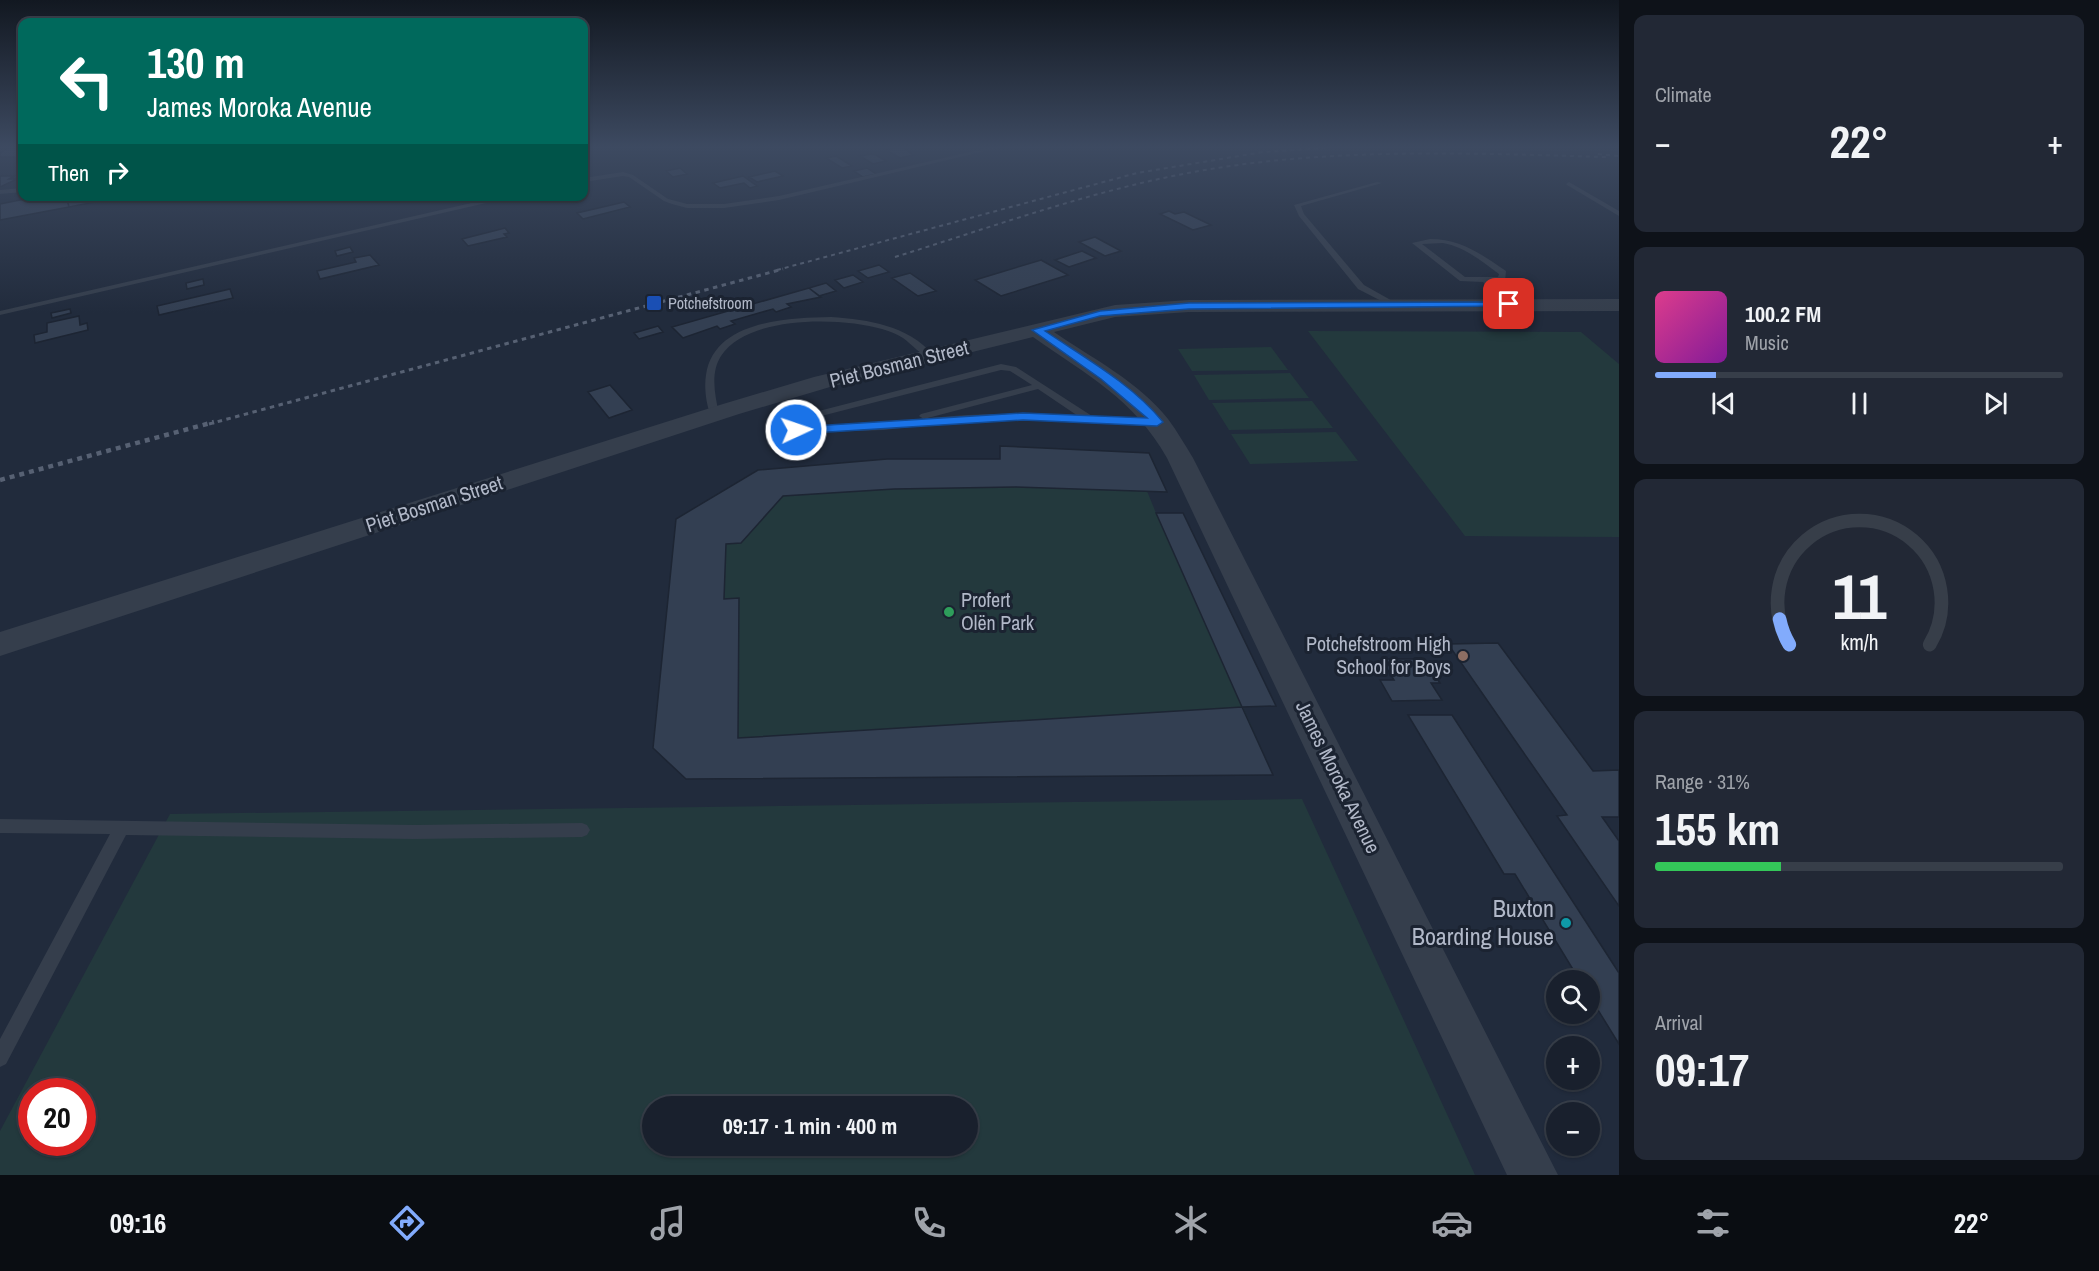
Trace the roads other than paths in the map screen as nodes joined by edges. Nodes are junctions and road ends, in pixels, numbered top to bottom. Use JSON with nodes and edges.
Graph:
{"nodes":[{"id":1,"x":483,"y":203,"type":"edge"},
{"id":2,"x":674,"y":203,"type":"edge"},
{"id":3,"x":746,"y":203,"type":"edge"},
{"id":4,"x":1305,"y":203,"type":"edge"},
{"id":5,"x":1600,"y":203,"type":"edge"},
{"id":6,"x":1619,"y":214,"type":"edge"},
{"id":7,"x":1485,"y":280,"type":"junction"},
{"id":8,"x":1509,"y":304,"type":"junction"},
{"id":9,"x":1393,"y":305,"type":"junction"},
{"id":10,"x":1619,"y":305,"type":"edge"},
{"id":11,"x":0,"y":313,"type":"edge"},
{"id":12,"x":1037,"y":330,"type":"junction"},
{"id":13,"x":930,"y":355,"type":"junction"},
{"id":14,"x":1039,"y":386,"type":"junction"},
{"id":15,"x":714,"y":414,"type":"junction"},
{"id":16,"x":1090,"y":420,"type":"junction"},
{"id":17,"x":1157,"y":422,"type":"junction"},
{"id":18,"x":884,"y":427,"type":"junction"},
{"id":19,"x":0,"y":644,"type":"edge"},
{"id":20,"x":0,"y":826,"type":"edge"},
{"id":21,"x":122,"y":827,"type":"junction"},
{"id":22,"x":582,"y":830,"type":"dead end"},
{"id":23,"x":0,"y":1058,"type":"edge"},
{"id":24,"x":1533,"y":1175,"type":"edge"}],
"edges":[{"from":1,"to":11,"type":"lane"},
{"from":2,"to":3,"type":"lane"},
{"from":4,"to":9,"type":"lane"},
{"from":5,"to":6,"type":"lane"},
{"from":7,"to":7,"type":"lane"},
{"from":7,"to":8,"type":"lane"},
{"from":8,"to":9,"type":"street","name":"Piet Bosman Street"},
{"from":8,"to":10,"type":"street","name":"Piet Bosman Street"},
{"from":9,"to":12,"type":"street","name":"Piet Bosman Street"},
{"from":12,"to":13,"type":"street","name":"Piet Bosman Street"},
{"from":12,"to":17,"type":"street","name":"James Moroka Avenue"},
{"from":13,"to":15,"type":"street","name":"Piet Bosman Street"},
{"from":13,"to":15,"type":"lane"},
{"from":14,"to":16,"type":"lane"},
{"from":14,"to":18,"type":"lane"},
{"from":14,"to":18,"type":"lane"},
{"from":15,"to":19,"type":"street","name":"Piet Bosman Street"},
{"from":16,"to":17,"type":"lane"},
{"from":16,"to":18,"type":"lane"},
{"from":17,"to":24,"type":"street","name":"James Moroka Avenue"},
{"from":20,"to":21,"type":"lane"},
{"from":21,"to":22,"type":"lane"},
{"from":21,"to":23,"type":"lane"}]}
